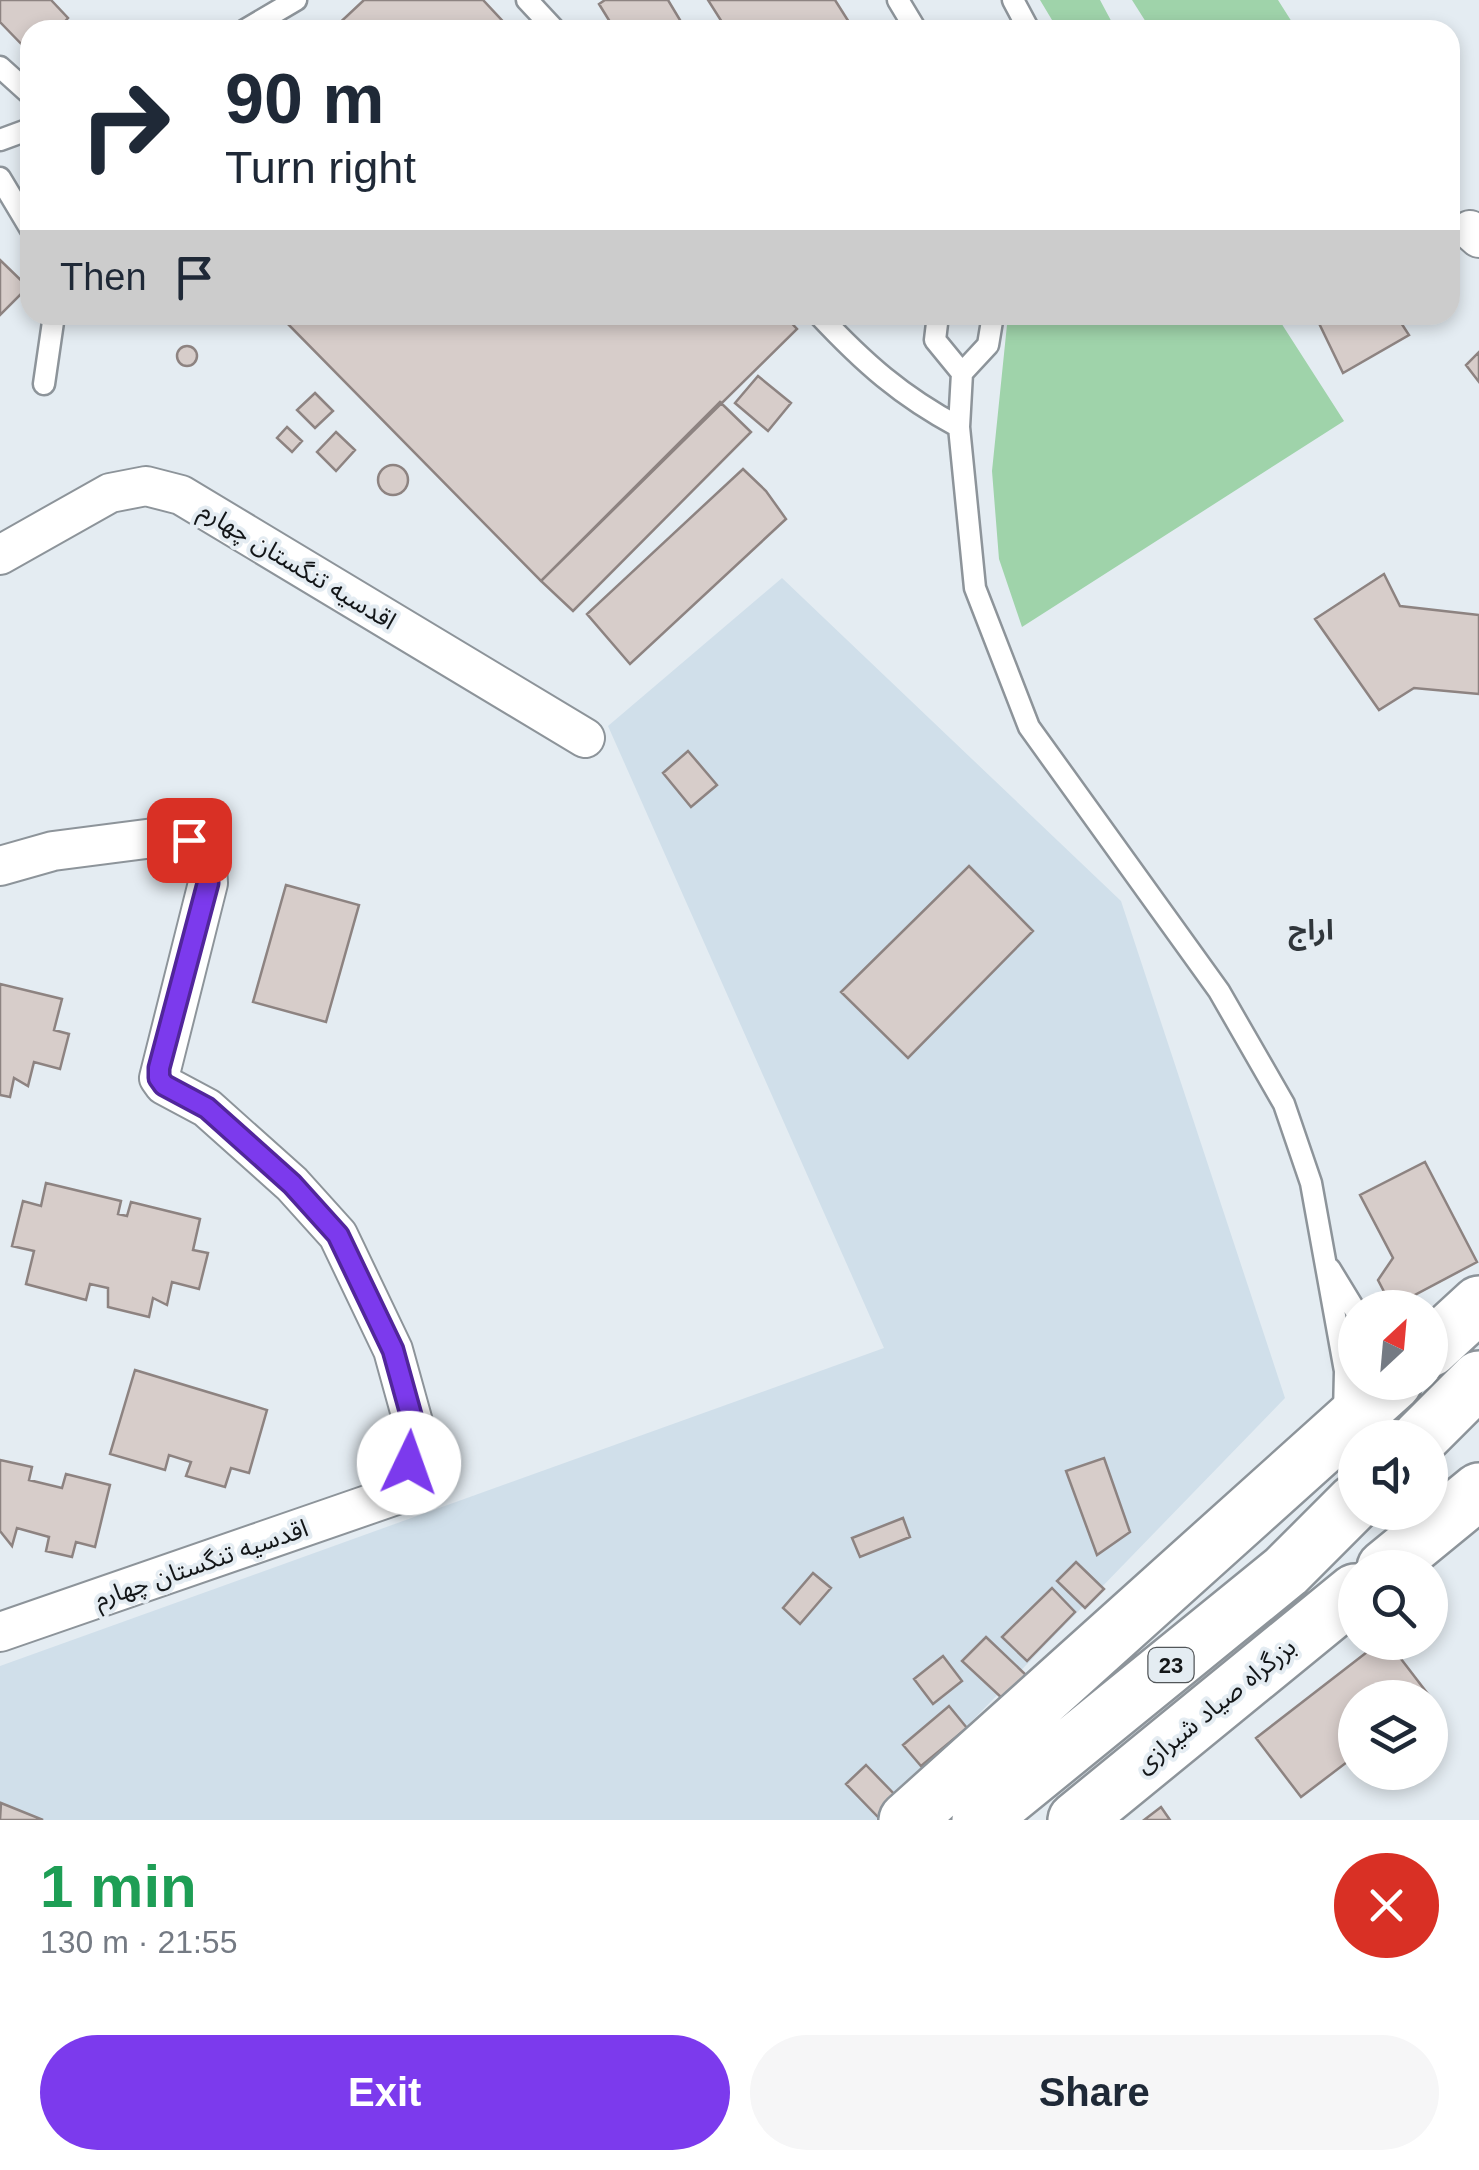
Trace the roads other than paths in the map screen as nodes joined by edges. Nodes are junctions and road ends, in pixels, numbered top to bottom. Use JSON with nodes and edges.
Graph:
{"nodes":[{"id":1,"x":296,"y":0,"type":"edge"},
{"id":2,"x":528,"y":0,"type":"edge"},
{"id":3,"x":261,"y":20,"type":"edge"},
{"id":4,"x":546,"y":20,"type":"edge"},
{"id":5,"x":0,"y":68,"type":"edge"},
{"id":6,"x":20,"y":85,"type":"edge"},
{"id":7,"x":0,"y":178,"type":"edge"},
{"id":8,"x":20,"y":211,"type":"edge"},
{"id":9,"x":53,"y":325,"type":"edge"},
{"id":10,"x":829,"y":325,"type":"edge"},
{"id":11,"x":937,"y":325,"type":"edge"},
{"id":12,"x":991,"y":325,"type":"edge"},
{"id":13,"x":962,"y":374,"type":"junction"},
{"id":14,"x":44,"y":384,"type":"dead end"},
{"id":15,"x":958,"y":427,"type":"junction"},
{"id":16,"x":0,"y":555,"type":"edge"},
{"id":17,"x":585,"y":738,"type":"dead end"},
{"id":18,"x":0,"y":866,"type":"edge"},
{"id":19,"x":1323,"y":1258,"type":"junction"},
{"id":20,"x":1343,"y":1290,"type":"edge"},
{"id":21,"x":1479,"y":1379,"type":"edge"},
{"id":22,"x":1375,"y":1400,"type":"edge"},
{"id":23,"x":1438,"y":1420,"type":"edge"},
{"id":24,"x":1318,"y":1453,"type":"junction"},
{"id":25,"x":1479,"y":1491,"type":"edge"},
{"id":26,"x":1479,"y":1516,"type":"edge"},
{"id":27,"x":1338,"y":1519,"type":"edge"},
{"id":28,"x":1407,"y":1550,"type":"edge"},
{"id":29,"x":1415,"y":1550,"type":"edge"},
{"id":30,"x":1338,"y":1606,"type":"edge"},
{"id":31,"x":0,"y":1632,"type":"edge"},
{"id":32,"x":907,"y":1820,"type":"edge"},
{"id":33,"x":980,"y":1820,"type":"edge"},
{"id":34,"x":1076,"y":1820,"type":"edge"}],
"edges":[{"from":1,"to":3,"type":"lane"},
{"from":2,"to":4,"type":"lane"},
{"from":5,"to":6,"type":"lane"},
{"from":7,"to":8,"type":"lane"},
{"from":9,"to":14,"type":"lane"},
{"from":10,"to":15,"type":"lane"},
{"from":11,"to":13,"type":"lane"},
{"from":12,"to":13,"type":"lane"},
{"from":13,"to":15,"type":"lane"},
{"from":15,"to":19,"type":"lane"},
{"from":16,"to":17,"type":"street","name":"اقدسیه تنگستان چهارم"},
{"from":18,"to":31,"type":"street","name":"اقدسیه تنگستان چهارم"},
{"from":19,"to":20,"type":"lane"},
{"from":19,"to":24,"type":"lane"},
{"from":21,"to":23,"type":"highway"},
{"from":22,"to":24,"type":"highway"},
{"from":24,"to":32,"type":"highway"},
{"from":25,"to":28,"type":"highway"},
{"from":26,"to":29,"type":"highway"},
{"from":27,"to":33,"type":"highway","number":"23"},
{"from":30,"to":34,"type":"highway","name":"بزرگراه صیاد شیرازی","number":"23"}]}
